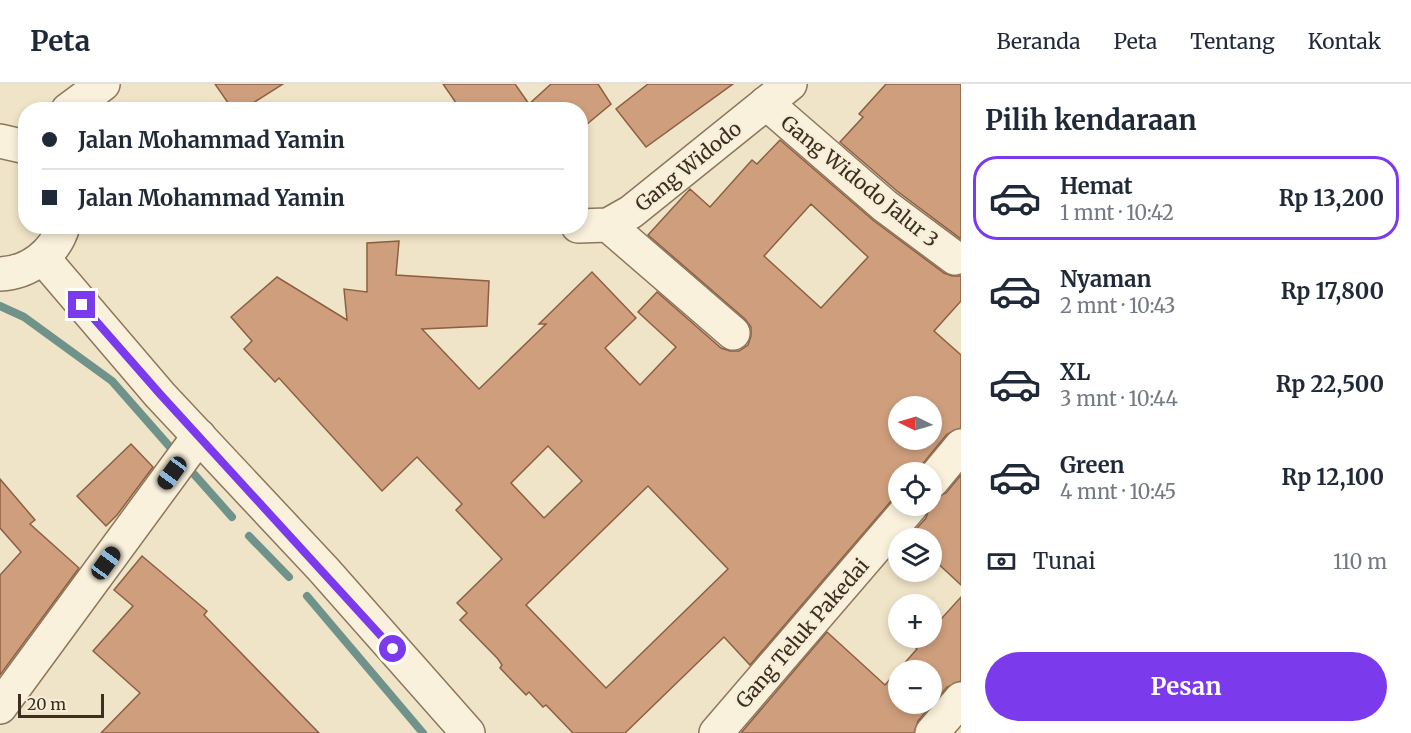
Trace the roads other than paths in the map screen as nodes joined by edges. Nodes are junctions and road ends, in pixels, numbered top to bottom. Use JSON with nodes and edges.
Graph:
{"nodes":[{"id":1,"x":103,"y":84,"type":"edge"},
{"id":2,"x":778,"y":94,"type":"edge"},
{"id":3,"x":79,"y":102,"type":"edge"},
{"id":4,"x":593,"y":226,"type":"edge"},
{"id":5,"x":59,"y":234,"type":"edge"},
{"id":6,"x":955,"y":258,"type":"dead end"},
{"id":7,"x":33,"y":269,"type":"edge"},
{"id":8,"x":734,"y":333,"type":"dead end"},
{"id":9,"x":198,"y":437,"type":"junction"},
{"id":10,"x":961,"y":446,"type":"edge"},
{"id":11,"x":942,"y":469,"type":"edge"},
{"id":12,"x":902,"y":516,"type":"edge"},
{"id":13,"x":961,"y":699,"type":"edge"},
{"id":14,"x":0,"y":707,"type":"edge"},
{"id":15,"x":468,"y":733,"type":"edge"},
{"id":16,"x":716,"y":733,"type":"edge"},
{"id":17,"x":932,"y":733,"type":"edge"}],
"edges":[{"from":1,"to":3,"type":"street"},
{"from":2,"to":4,"type":"street","name":"Gang Widodo"},
{"from":2,"to":6,"type":"street","name":"Gang Widodo Jalur 3"},
{"from":4,"to":8,"type":"street"},
{"from":5,"to":7,"type":"street"},
{"from":7,"to":9,"type":"street"},
{"from":9,"to":14,"type":"street"},
{"from":9,"to":15,"type":"street"},
{"from":10,"to":11,"type":"street"},
{"from":12,"to":16,"type":"street","name":"Gang Teluk Pakedai"},
{"from":13,"to":17,"type":"street"}]}
